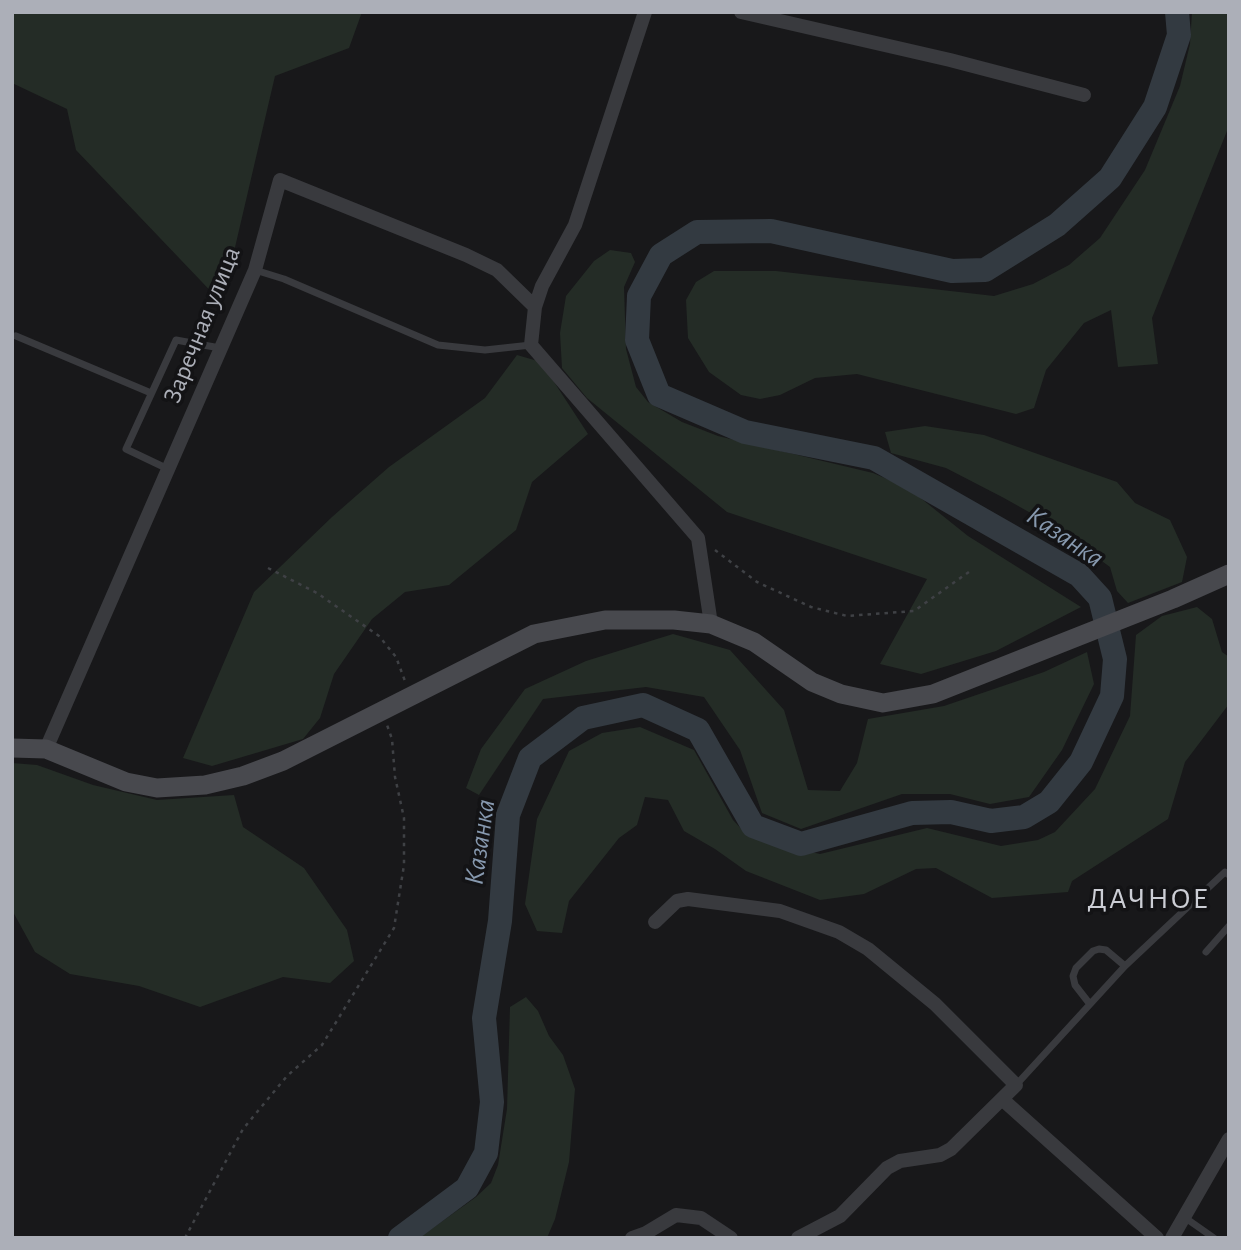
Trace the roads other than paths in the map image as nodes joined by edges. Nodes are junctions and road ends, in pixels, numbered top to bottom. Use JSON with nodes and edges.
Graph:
{"nodes":[{"id":1,"x":645,"y":12,"type":"edge"},
{"id":2,"x":741,"y":12,"type":"edge"},
{"id":3,"x":1084,"y":95,"type":"dead end"},
{"id":4,"x":255,"y":270,"type":"junction"},
{"id":5,"x":535,"y":307,"type":"junction"},
{"id":6,"x":16,"y":336,"type":"dead end"},
{"id":7,"x":531,"y":345,"type":"junction"},
{"id":8,"x":221,"y":348,"type":"junction"},
{"id":9,"x":151,"y":393,"type":"junction"},
{"id":10,"x":168,"y":469,"type":"junction"},
{"id":11,"x":1229,"y":574,"type":"edge"},
{"id":12,"x":711,"y":624,"type":"junction"},
{"id":13,"x":12,"y":748,"type":"edge"},
{"id":14,"x":46,"y":749,"type":"junction"},
{"id":15,"x":1229,"y":875,"type":"edge"},
{"id":16,"x":655,"y":922,"type":"dead end"},
{"id":17,"x":1229,"y":926,"type":"edge"},
{"id":18,"x":1206,"y":952,"type":"dead end"},
{"id":19,"x":1125,"y":966,"type":"junction"},
{"id":20,"x":1089,"y":1003,"type":"junction"},
{"id":21,"x":1016,"y":1085,"type":"junction"},
{"id":22,"x":1002,"y":1099,"type":"junction"},
{"id":23,"x":1229,"y":1139,"type":"edge"},
{"id":24,"x":1184,"y":1217,"type":"junction"},
{"id":25,"x":632,"y":1238,"type":"edge"},
{"id":26,"x":731,"y":1238,"type":"edge"},
{"id":27,"x":798,"y":1238,"type":"edge"},
{"id":28,"x":1157,"y":1238,"type":"edge"},
{"id":29,"x":1172,"y":1238,"type":"edge"},
{"id":30,"x":1214,"y":1238,"type":"edge"}],
"edges":[{"from":1,"to":5,"type":"street"},
{"from":2,"to":3,"type":"street"},
{"from":4,"to":5,"type":"street","name":"Заречная улица"},
{"from":4,"to":7,"type":"lane"},
{"from":4,"to":8,"type":"street","name":"Заречная улица"},
{"from":5,"to":7,"type":"street"},
{"from":6,"to":9,"type":"lane"},
{"from":7,"to":12,"type":"street"},
{"from":8,"to":9,"type":"lane"},
{"from":8,"to":10,"type":"street","name":"Заречная улица"},
{"from":9,"to":10,"type":"lane"},
{"from":10,"to":14,"type":"street","name":"Заречная улица"},
{"from":11,"to":12,"type":"street"},
{"from":12,"to":14,"type":"street"},
{"from":13,"to":14,"type":"street"},
{"from":15,"to":19,"type":"lane"},
{"from":16,"to":21,"type":"street"},
{"from":17,"to":18,"type":"lane"},
{"from":19,"to":20,"type":"lane"},
{"from":19,"to":20,"type":"lane"},
{"from":20,"to":21,"type":"lane"},
{"from":21,"to":22,"type":"street"},
{"from":22,"to":27,"type":"street"},
{"from":22,"to":28,"type":"street"},
{"from":23,"to":24,"type":"street"},
{"from":24,"to":29,"type":"street"},
{"from":24,"to":30,"type":"lane"},
{"from":25,"to":26,"type":"street"}]}
